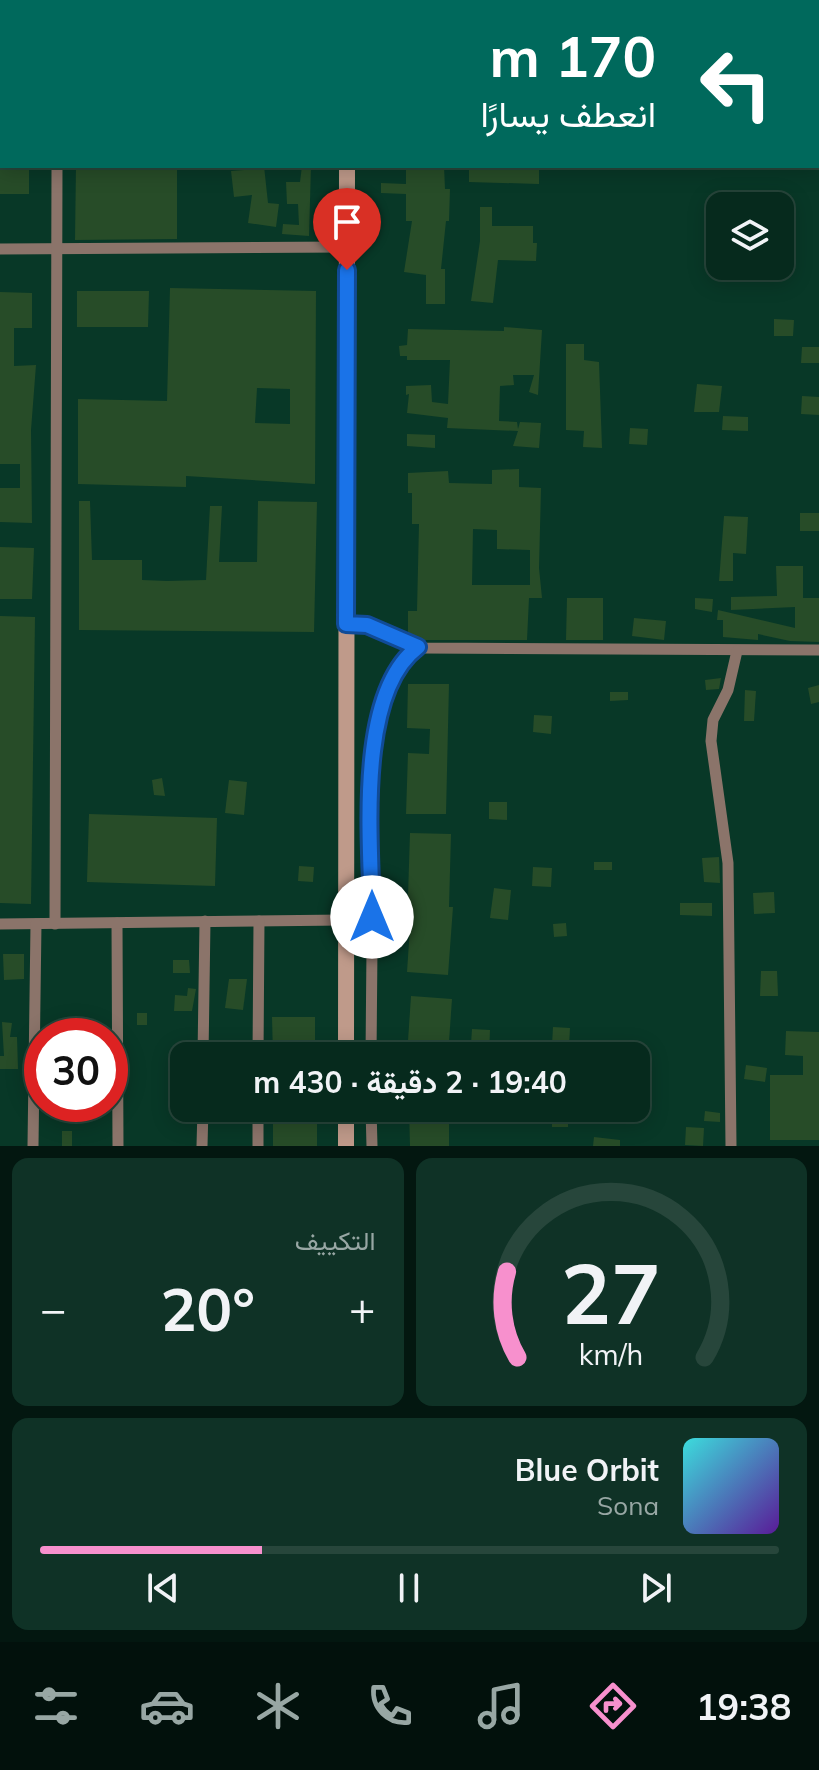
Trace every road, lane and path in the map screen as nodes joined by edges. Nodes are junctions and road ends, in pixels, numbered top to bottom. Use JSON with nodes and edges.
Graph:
{"nodes":[{"id":1,"x":57,"y":168,"type":"edge"},
{"id":2,"x":347,"y":168,"type":"edge"},
{"id":3,"x":347,"y":247,"type":"junction"},
{"id":4,"x":0,"y":249,"type":"edge"},
{"id":5,"x":58,"y":249,"type":"junction"},
{"id":6,"x":346,"y":624,"type":"junction"},
{"id":7,"x":418,"y":647,"type":"junction"},
{"id":8,"x":819,"y":650,"type":"edge"},
{"id":9,"x":737,"y":651,"type":"junction"},
{"id":10,"x":344,"y":920,"type":"junction"},
{"id":11,"x":205,"y":921,"type":"junction"},
{"id":12,"x":259,"y":921,"type":"junction"},
{"id":13,"x":117,"y":923,"type":"junction"},
{"id":14,"x":0,"y":924,"type":"edge"},
{"id":15,"x":36,"y":924,"type":"junction"},
{"id":16,"x":55,"y":924,"type":"junction"},
{"id":17,"x":203,"y":1042,"type":"edge"},
{"id":18,"x":258,"y":1042,"type":"edge"},
{"id":19,"x":346,"y":1042,"type":"edge"},
{"id":20,"x":371,"y":1042,"type":"edge"},
{"id":21,"x":203,"y":1122,"type":"edge"},
{"id":22,"x":258,"y":1122,"type":"edge"},
{"id":23,"x":346,"y":1122,"type":"edge"},
{"id":24,"x":371,"y":1122,"type":"edge"},
{"id":25,"x":33,"y":1146,"type":"edge"},
{"id":26,"x":118,"y":1146,"type":"edge"},
{"id":27,"x":202,"y":1146,"type":"edge"},
{"id":28,"x":258,"y":1146,"type":"edge"},
{"id":29,"x":346,"y":1146,"type":"edge"},
{"id":30,"x":372,"y":1146,"type":"edge"},
{"id":31,"x":731,"y":1146,"type":"edge"}],
"edges":[{"from":1,"to":5,"type":"street"},
{"from":2,"to":3,"type":"street"},
{"from":3,"to":5,"type":"street"},
{"from":3,"to":6,"type":"street"},
{"from":4,"to":5,"type":"street"},
{"from":5,"to":16,"type":"street"},
{"from":6,"to":7,"type":"street"},
{"from":6,"to":10,"type":"street"},
{"from":7,"to":9,"type":"street"},
{"from":7,"to":20,"type":"street"},
{"from":8,"to":9,"type":"street"},
{"from":9,"to":31,"type":"street"},
{"from":10,"to":12,"type":"street"},
{"from":10,"to":19,"type":"street"},
{"from":11,"to":12,"type":"street"},
{"from":11,"to":13,"type":"street"},
{"from":11,"to":17,"type":"street"},
{"from":12,"to":18,"type":"street"},
{"from":13,"to":16,"type":"street"},
{"from":13,"to":26,"type":"street"},
{"from":14,"to":15,"type":"street"},
{"from":15,"to":16,"type":"street"},
{"from":15,"to":25,"type":"street"},
{"from":21,"to":27,"type":"street"},
{"from":22,"to":28,"type":"street"},
{"from":23,"to":29,"type":"street"},
{"from":24,"to":30,"type":"street"}]}
